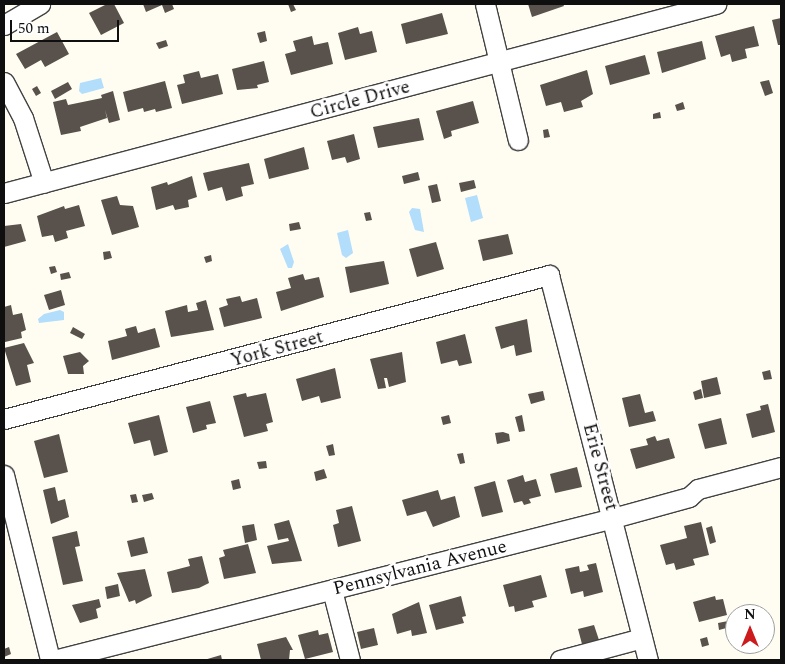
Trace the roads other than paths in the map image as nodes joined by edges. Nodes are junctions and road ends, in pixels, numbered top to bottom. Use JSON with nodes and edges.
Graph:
{"nodes":[{"id":1,"x":40,"y":4,"type":"edge"},
{"id":2,"x":485,"y":4,"type":"edge"},
{"id":3,"x":716,"y":4,"type":"edge"},
{"id":4,"x":4,"y":25,"type":"edge"},
{"id":5,"x":497,"y":64,"type":"junction"},
{"id":6,"x":4,"y":82,"type":"edge"},
{"id":7,"x":518,"y":140,"type":"dead end"},
{"id":8,"x":44,"y":183,"type":"junction"},
{"id":9,"x":4,"y":193,"type":"edge"},
{"id":10,"x":549,"y":275,"type":"joint"},
{"id":11,"x":4,"y":419,"type":"edge"},
{"id":12,"x":781,"y":467,"type":"edge"},
{"id":13,"x":4,"y":475,"type":"edge"},
{"id":14,"x":613,"y":518,"type":"junction"},
{"id":15,"x":332,"y":590,"type":"junction"},
{"id":16,"x":642,"y":638,"type":"junction"},
{"id":17,"x":50,"y":660,"type":"edge"},
{"id":18,"x":54,"y":660,"type":"edge"},
{"id":19,"x":350,"y":660,"type":"edge"},
{"id":20,"x":560,"y":660,"type":"edge"},
{"id":21,"x":648,"y":660,"type":"edge"}],
"edges":[{"from":1,"to":4,"type":"street"},
{"from":2,"to":5,"type":"street"},
{"from":3,"to":5,"type":"street","name":"Circle Drive"},
{"from":5,"to":7,"type":"street"},
{"from":5,"to":8,"type":"street","name":"Circle Drive"},
{"from":6,"to":8,"type":"street"},
{"from":8,"to":9,"type":"street","name":"Circle Drive"},
{"from":10,"to":11,"type":"street","name":"York Street"},
{"from":10,"to":14,"type":"street","name":"Erie Street"},
{"from":12,"to":14,"type":"street","name":"Pennsylvania Avenue"},
{"from":13,"to":17,"type":"street"},
{"from":14,"to":15,"type":"street","name":"Pennsylvania Avenue"},
{"from":14,"to":16,"type":"street","name":"Erie Street"},
{"from":15,"to":18,"type":"street","name":"Pennsylvania Avenue"},
{"from":15,"to":19,"type":"street"},
{"from":16,"to":20,"type":"street"},
{"from":16,"to":21,"type":"street","name":"Erie Street"}]}
